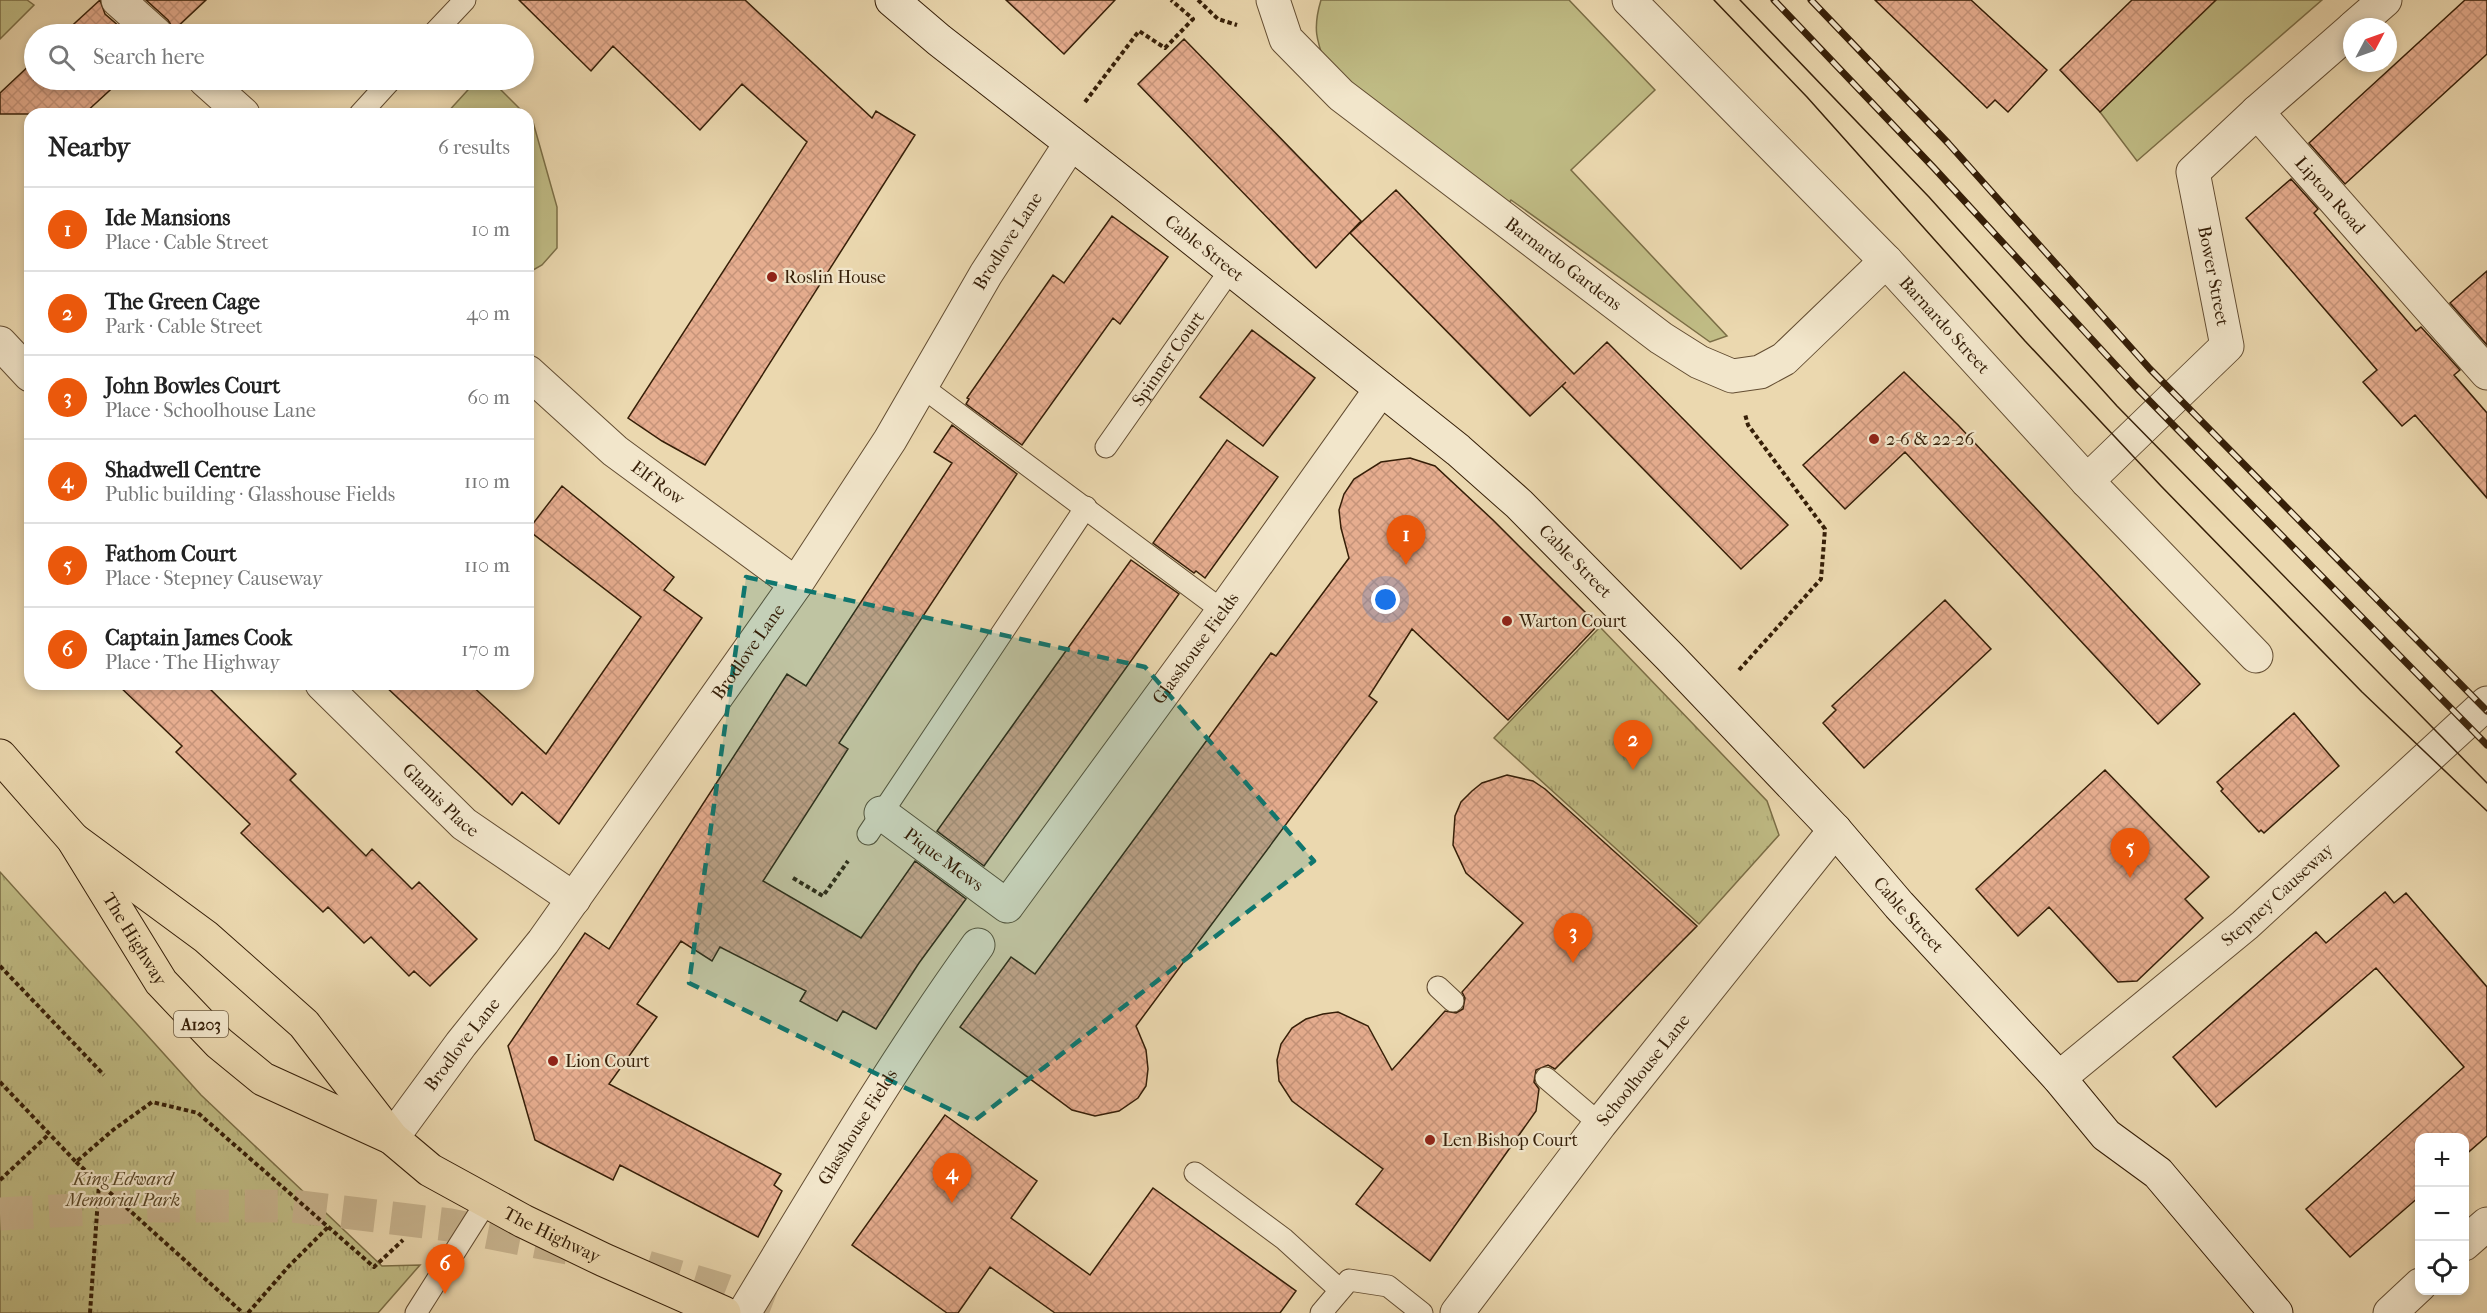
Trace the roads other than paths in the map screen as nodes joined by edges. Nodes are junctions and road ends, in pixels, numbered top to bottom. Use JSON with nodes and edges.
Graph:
{"nodes":[{"id":1,"x":118,"y":0,"type":"edge"},
{"id":2,"x":465,"y":0,"type":"edge"},
{"id":3,"x":892,"y":0,"type":"edge"},
{"id":4,"x":1273,"y":0,"type":"edge"},
{"id":5,"x":1629,"y":0,"type":"edge"},
{"id":6,"x":2385,"y":0,"type":"edge"},
{"id":7,"x":2364,"y":18,"type":"edge"},
{"id":8,"x":145,"y":24,"type":"edge"},
{"id":9,"x":442,"y":24,"type":"edge"},
{"id":10,"x":2343,"y":37,"type":"edge"},
{"id":11,"x":216,"y":90,"type":"edge"},
{"id":12,"x":382,"y":90,"type":"edge"},
{"id":13,"x":236,"y":108,"type":"edge"},
{"id":14,"x":365,"y":108,"type":"edge"},
{"id":15,"x":2258,"y":112,"type":"junction"},
{"id":16,"x":1071,"y":143,"type":"junction"},
{"id":17,"x":1886,"y":261,"type":"junction"},
{"id":18,"x":1231,"y":269,"type":"junction"},
{"id":19,"x":0,"y":343,"type":"edge"},
{"id":20,"x":24,"y":369,"type":"edge"},
{"id":21,"x":2487,"y":373,"type":"edge"},
{"id":22,"x":534,"y":377,"type":"edge"},
{"id":23,"x":921,"y":386,"type":"junction"},
{"id":24,"x":1381,"y":389,"type":"junction"},
{"id":25,"x":1106,"y":447,"type":"dead end"},
{"id":26,"x":2087,"y":481,"type":"junction"},
{"id":27,"x":1086,"y":507,"type":"junction"},
{"id":28,"x":796,"y":584,"type":"junction"},
{"id":29,"x":1223,"y":611,"type":"junction"},
{"id":30,"x":2256,"y":656,"type":"dead end"},
{"id":31,"x":328,"y":690,"type":"edge"},
{"id":32,"x":2487,"y":703,"type":"edge"},
{"id":33,"x":0,"y":756,"type":"edge"},
{"id":34,"x":874,"y":824,"type":"joint"},
{"id":35,"x":1835,"y":830,"type":"junction"},
{"id":36,"x":73,"y":839,"type":"junction"},
{"id":37,"x":574,"y":899,"type":"junction"},
{"id":38,"x":1007,"y":906,"type":"joint"},
{"id":39,"x":978,"y":945,"type":"dead end"},
{"id":40,"x":1546,"y":1078,"type":"dead end"},
{"id":41,"x":2059,"y":1078,"type":"junction"},
{"id":42,"x":1600,"y":1124,"type":"junction"},
{"id":43,"x":392,"y":1138,"type":"junction"},
{"id":44,"x":1195,"y":1173,"type":"dead end"},
{"id":45,"x":487,"y":1201,"type":"junction"},
{"id":46,"x":2487,"y":1224,"type":"edge"},
{"id":47,"x":2467,"y":1241,"type":"edge"},
{"id":48,"x":1340,"y":1290,"type":"junction"},
{"id":49,"x":2415,"y":1290,"type":"edge"},
{"id":50,"x":416,"y":1313,"type":"edge"},
{"id":51,"x":724,"y":1313,"type":"edge"},
{"id":52,"x":744,"y":1313,"type":"edge"},
{"id":53,"x":1321,"y":1313,"type":"edge"},
{"id":54,"x":1422,"y":1313,"type":"edge"},
{"id":55,"x":1457,"y":1313,"type":"edge"},
{"id":56,"x":2276,"y":1313,"type":"edge"},
{"id":57,"x":2390,"y":1313,"type":"edge"}],
"edges":[{"from":1,"to":8,"type":"street"},
{"from":2,"to":9,"type":"lane"},
{"from":3,"to":16,"type":"street","name":"Cable Street"},
{"from":4,"to":17,"type":"street","name":"Barnardo Gardens"},
{"from":5,"to":17,"type":"street","name":"Barnardo Street"},
{"from":6,"to":7,"type":"street"},
{"from":10,"to":15,"type":"street"},
{"from":11,"to":13,"type":"street"},
{"from":12,"to":14,"type":"lane"},
{"from":15,"to":21,"type":"street","name":"Lipton Road"},
{"from":15,"to":26,"type":"street","name":"Bower Street"},
{"from":16,"to":18,"type":"street","name":"Cable Street"},
{"from":16,"to":23,"type":"street","name":"Brodlove Lane"},
{"from":17,"to":26,"type":"street","name":"Barnardo Street"},
{"from":18,"to":24,"type":"street","name":"Cable Street"},
{"from":18,"to":25,"type":"lane","name":"Spinner Court"},
{"from":19,"to":20,"type":"street"},
{"from":22,"to":28,"type":"street","name":"Elf Row"},
{"from":23,"to":27,"type":"lane"},
{"from":23,"to":28,"type":"street","name":"Brodlove Lane"},
{"from":24,"to":29,"type":"street","name":"Glasshouse Fields"},
{"from":24,"to":35,"type":"street","name":"Cable Street"},
{"from":26,"to":30,"type":"street","name":"Barnardo Street"},
{"from":27,"to":29,"type":"lane"},
{"from":27,"to":34,"type":"lane"},
{"from":28,"to":37,"type":"street","name":"Brodlove Lane"},
{"from":29,"to":38,"type":"street","name":"Glasshouse Fields"},
{"from":31,"to":37,"type":"street","name":"Glamis Place"},
{"from":32,"to":41,"type":"street","name":"Stepney Causeway"},
{"from":33,"to":36,"type":"highway","name":"The Highway","number":"A1203"},
{"from":34,"to":38,"type":"street","name":"Pique Mews"},
{"from":35,"to":41,"type":"street","name":"Cable Street"},
{"from":35,"to":42,"type":"street","name":"Schoolhouse Lane"},
{"from":36,"to":43,"type":"highway","name":"The Highway","number":"A1203"},
{"from":36,"to":43,"type":"highway","name":"The Highway","number":"A1203"},
{"from":37,"to":43,"type":"street","name":"Brodlove Lane"},
{"from":39,"to":52,"type":"street","name":"Glasshouse Fields"},
{"from":40,"to":42,"type":"lane"},
{"from":41,"to":56,"type":"street","name":"Cable Street"},
{"from":42,"to":55,"type":"street","name":"Schoolhouse Lane"},
{"from":43,"to":45,"type":"highway","name":"The Highway","number":"A1203"},
{"from":44,"to":48,"type":"lane"},
{"from":45,"to":50,"type":"lane"},
{"from":45,"to":51,"type":"highway","name":"The Highway","number":"A1203"},
{"from":46,"to":47,"type":"street"},
{"from":48,"to":53,"type":"lane"},
{"from":48,"to":54,"type":"lane"},
{"from":49,"to":57,"type":"street"}]}
